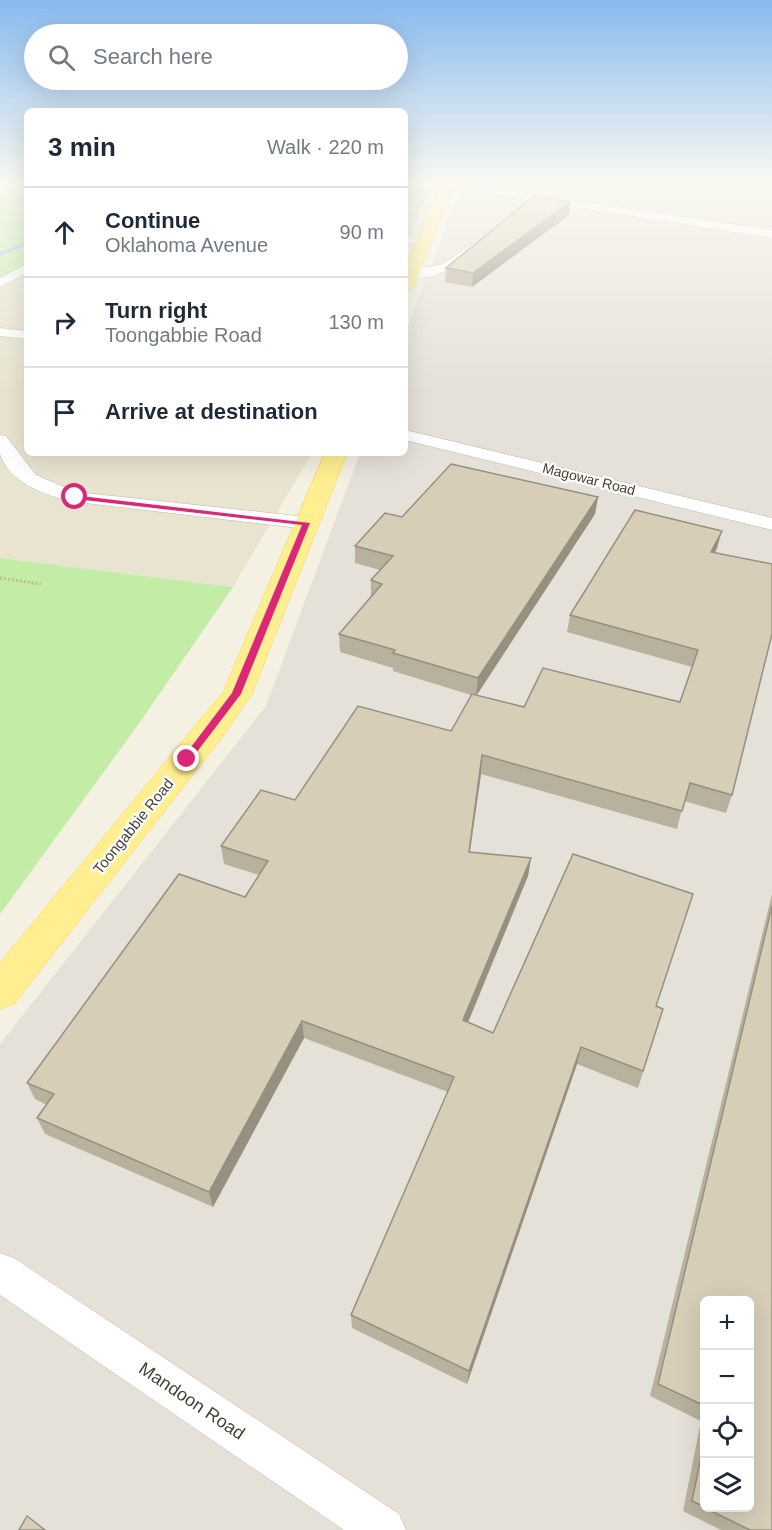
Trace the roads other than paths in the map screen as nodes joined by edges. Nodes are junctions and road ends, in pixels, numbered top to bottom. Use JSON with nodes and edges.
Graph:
{"nodes":[{"id":1,"x":420,"y":250,"type":"edge"},
{"id":2,"x":470,"y":250,"type":"edge"},
{"id":3,"x":24,"y":270,"type":"edge"},
{"id":4,"x":408,"y":280,"type":"edge"},
{"id":5,"x":0,"y":283,"type":"edge"},
{"id":6,"x":0,"y":332,"type":"edge"},
{"id":7,"x":24,"y":335,"type":"edge"},
{"id":8,"x":408,"y":436,"type":"edge"},
{"id":9,"x":4,"y":446,"type":"edge"},
{"id":10,"x":24,"y":448,"type":"edge"},
{"id":11,"x":335,"y":456,"type":"edge"},
{"id":12,"x":307,"y":523,"type":"junction"},
{"id":13,"x":772,"y":524,"type":"edge"},
{"id":14,"x":0,"y":992,"type":"edge"},
{"id":15,"x":0,"y":1272,"type":"edge"},
{"id":16,"x":383,"y":1530,"type":"edge"}],
"edges":[{"from":1,"to":4,"type":"main road"},
{"from":2,"to":4,"type":"street"},
{"from":3,"to":5,"type":"street"},
{"from":6,"to":7,"type":"street"},
{"from":8,"to":13,"type":"street","name":"Magowar Road"},
{"from":9,"to":10,"type":"street"},
{"from":9,"to":12,"type":"street"},
{"from":11,"to":12,"type":"main road","name":"Toongabbie Road"},
{"from":12,"to":14,"type":"main road","name":"Toongabbie Road"},
{"from":15,"to":16,"type":"street","name":"Mandoon Road"}]}
